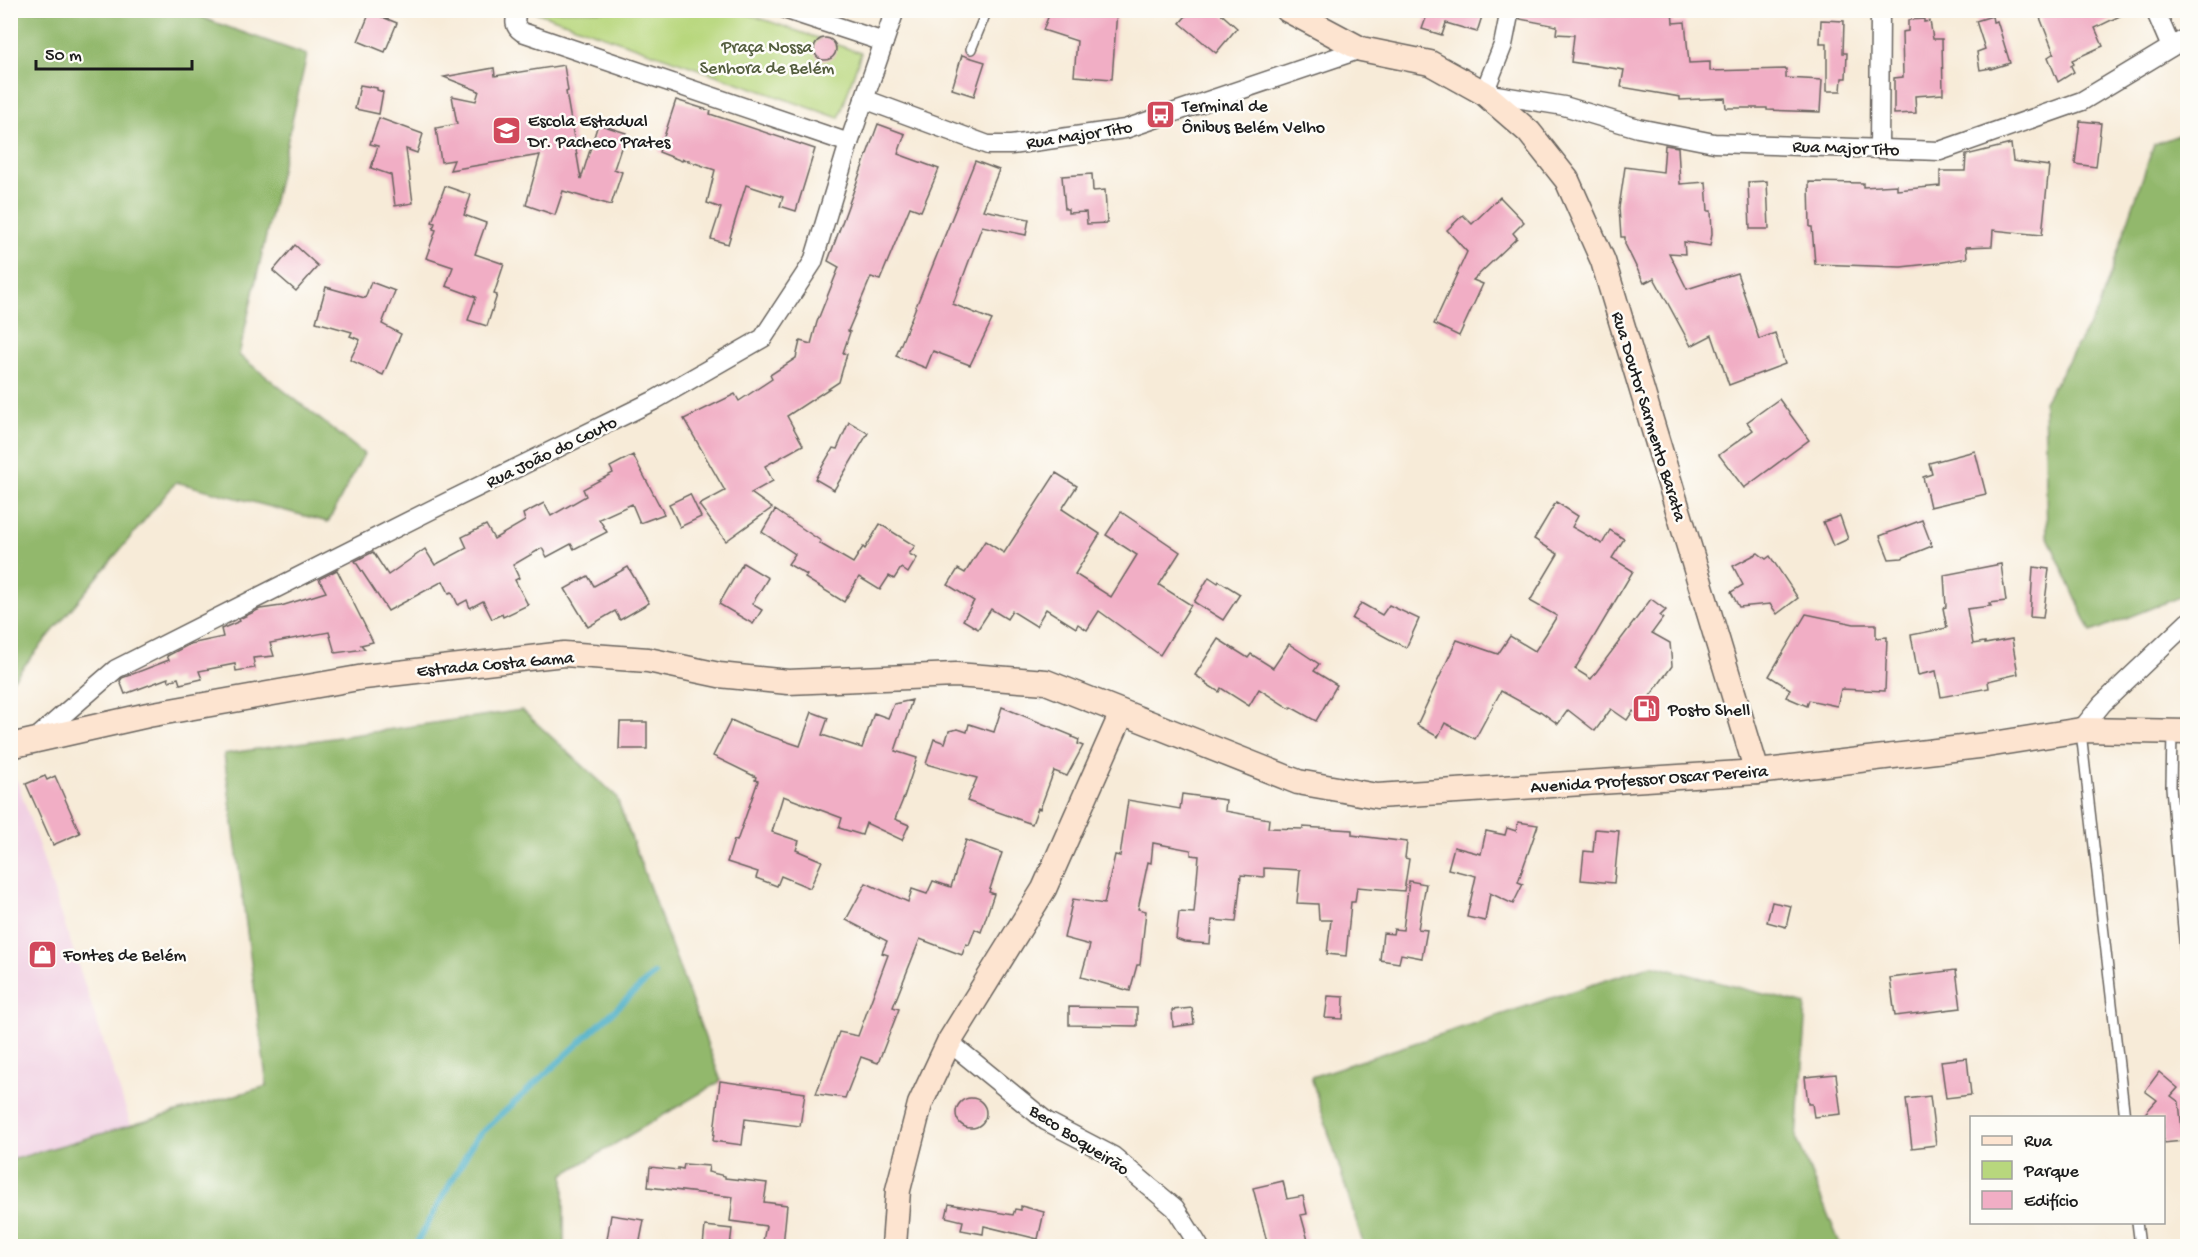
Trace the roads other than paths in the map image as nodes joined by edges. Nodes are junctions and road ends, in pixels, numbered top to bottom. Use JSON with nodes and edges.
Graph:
{"nodes":[{"id":1,"x":517,"y":10,"type":"edge"},
{"id":2,"x":787,"y":10,"type":"edge"},
{"id":3,"x":895,"y":10,"type":"edge"},
{"id":4,"x":987,"y":10,"type":"edge"},
{"id":5,"x":1288,"y":10,"type":"edge"},
{"id":6,"x":1510,"y":10,"type":"edge"},
{"id":7,"x":1880,"y":10,"type":"edge"},
{"id":8,"x":2155,"y":10,"type":"edge"},
{"id":9,"x":2187,"y":37,"type":"edge"},
{"id":10,"x":884,"y":42,"type":"junction"},
{"id":11,"x":2170,"y":47,"type":"junction"},
{"id":12,"x":971,"y":49,"type":"dead end"},
{"id":13,"x":1361,"y":49,"type":"junction"},
{"id":14,"x":1484,"y":93,"type":"junction"},
{"id":15,"x":864,"y":99,"type":"junction"},
{"id":16,"x":849,"y":143,"type":"junction"},
{"id":17,"x":1879,"y":148,"type":"junction"},
{"id":18,"x":2187,"y":622,"type":"edge"},
{"id":19,"x":1122,"y":713,"type":"junction"},
{"id":20,"x":2081,"y":730,"type":"junction"},
{"id":21,"x":2180,"y":731,"type":"edge"},
{"id":22,"x":34,"y":740,"type":"junction"},
{"id":23,"x":10,"y":747,"type":"edge"},
{"id":24,"x":1757,"y":772,"type":"junction"},
{"id":25,"x":2187,"y":987,"type":"edge"},
{"id":26,"x":949,"y":1042,"type":"junction"},
{"id":27,"x":2125,"y":1116,"type":"edge"},
{"id":28,"x":2137,"y":1224,"type":"edge"},
{"id":29,"x":894,"y":1246,"type":"edge"},
{"id":30,"x":1199,"y":1246,"type":"edge"},
{"id":31,"x":2140,"y":1246,"type":"edge"}],
"edges":[{"from":1,"to":16,"type":"street"},
{"from":2,"to":10,"type":"street"},
{"from":3,"to":10,"type":"street","name":"Rua João do Couto"},
{"from":4,"to":12,"type":"lane"},
{"from":5,"to":13,"type":"main road","name":"Rua Doutor Sarmento Barata"},
{"from":6,"to":14,"type":"street"},
{"from":7,"to":17,"type":"street"},
{"from":8,"to":11,"type":"street"},
{"from":9,"to":11,"type":"street","name":"Rua Major Tito"},
{"from":10,"to":15,"type":"street","name":"Rua João do Couto"},
{"from":11,"to":17,"type":"street","name":"Rua Major Tito"},
{"from":13,"to":14,"type":"main road","name":"Rua Doutor Sarmento Barata"},
{"from":13,"to":15,"type":"street","name":"Rua Major Tito"},
{"from":14,"to":17,"type":"street","name":"Rua Major Tito"},
{"from":14,"to":24,"type":"main road","name":"Rua Doutor Sarmento Barata"},
{"from":15,"to":16,"type":"street","name":"Rua João do Couto"},
{"from":16,"to":22,"type":"street","name":"Rua João do Couto"},
{"from":18,"to":20,"type":"street"},
{"from":19,"to":22,"type":"main road","name":"Estrada Costa Gama"},
{"from":19,"to":24,"type":"main road","name":"Avenida Professor Oscar Pereira"},
{"from":19,"to":26,"type":"main road"},
{"from":20,"to":21,"type":"main road","name":"Avenida Professor Oscar Pereira"},
{"from":20,"to":24,"type":"main road","name":"Avenida Professor Oscar Pereira"},
{"from":20,"to":27,"type":"lane"},
{"from":21,"to":25,"type":"lane"},
{"from":22,"to":23,"type":"main road","name":"Estrada Costa Gama"},
{"from":26,"to":29,"type":"main road"},
{"from":26,"to":30,"type":"street","name":"Beco Boqueirão"},
{"from":28,"to":31,"type":"lane"}]}
